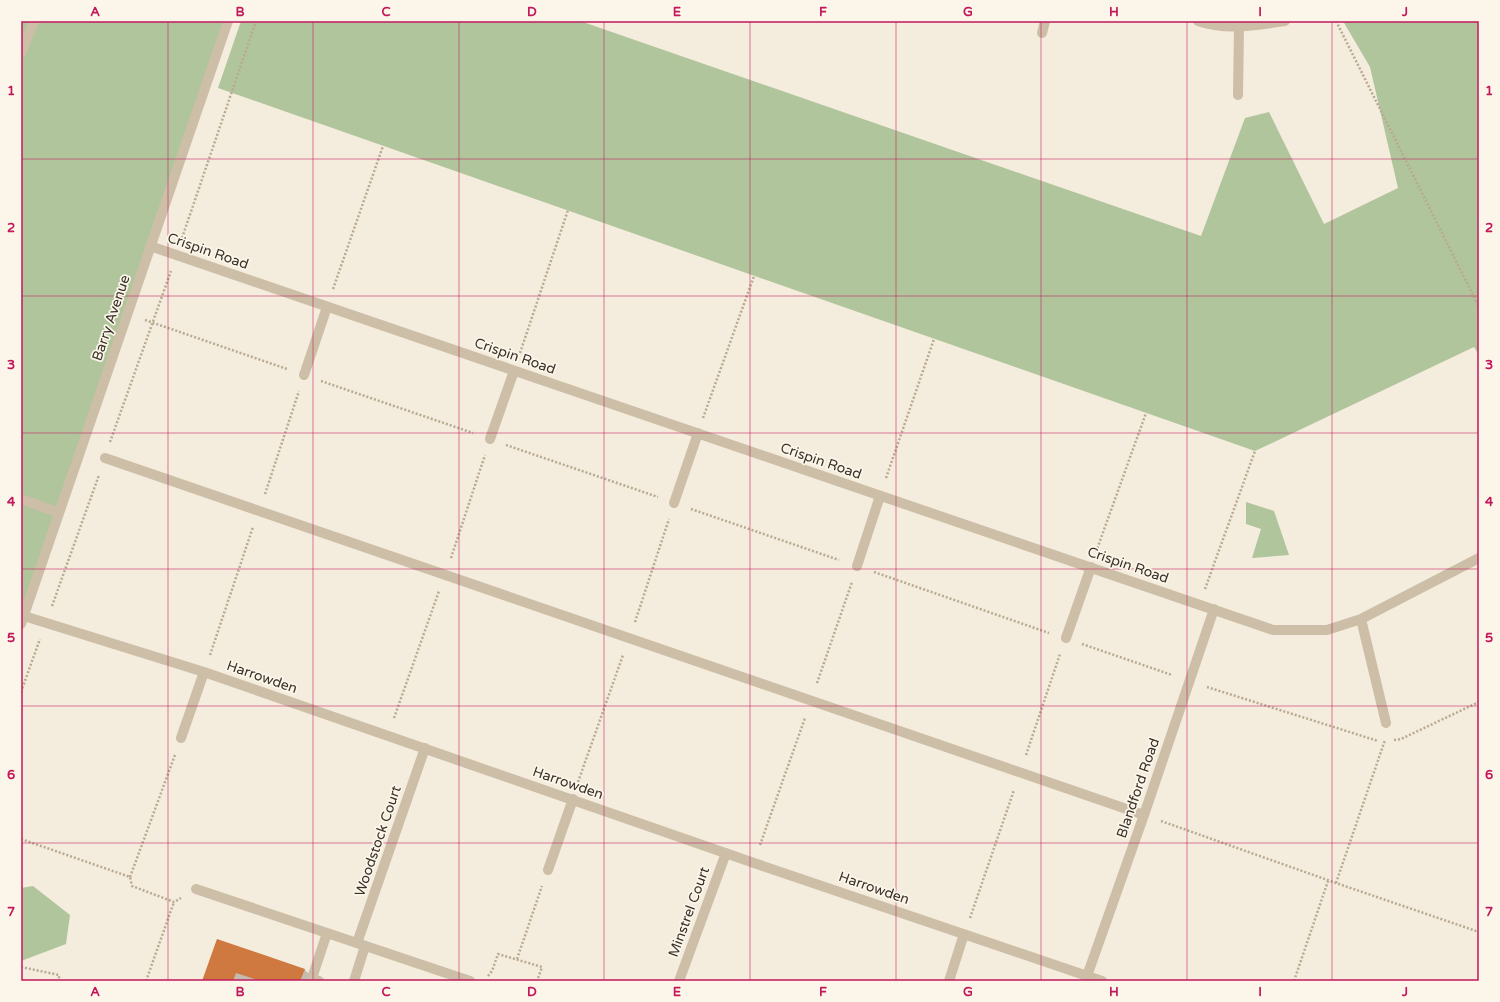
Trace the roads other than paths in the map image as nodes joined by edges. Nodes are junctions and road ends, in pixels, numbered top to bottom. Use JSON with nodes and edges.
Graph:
{"nodes":[{"id":1,"x":34,"y":21,"type":"edge"},
{"id":2,"x":228,"y":21,"type":"edge"},
{"id":3,"x":1045,"y":21,"type":"edge"},
{"id":4,"x":1198,"y":21,"type":"edge"},
{"id":5,"x":1285,"y":21,"type":"edge"},
{"id":6,"x":1239,"y":27,"type":"junction"},
{"id":7,"x":1042,"y":33,"type":"dead end"},
{"id":8,"x":21,"y":53,"type":"edge"},
{"id":9,"x":1238,"y":95,"type":"dead end"},
{"id":10,"x":150,"y":246,"type":"junction"},
{"id":11,"x":327,"y":307,"type":"junction"},
{"id":12,"x":514,"y":371,"type":"junction"},
{"id":13,"x":304,"y":375,"type":"road end"},
{"id":14,"x":698,"y":433,"type":"junction"},
{"id":15,"x":490,"y":439,"type":"road end"},
{"id":16,"x":105,"y":458,"type":"road end"},
{"id":17,"x":880,"y":496,"type":"junction"},
{"id":18,"x":21,"y":499,"type":"edge"},
{"id":19,"x":674,"y":503,"type":"road end"},
{"id":20,"x":59,"y":513,"type":"junction"},
{"id":21,"x":1479,"y":558,"type":"edge"},
{"id":22,"x":857,"y":566,"type":"road end"},
{"id":23,"x":1091,"y":567,"type":"junction"},
{"id":24,"x":1214,"y":609,"type":"junction"},
{"id":25,"x":1361,"y":619,"type":"junction"},
{"id":26,"x":22,"y":620,"type":"edge"},
{"id":27,"x":1066,"y":638,"type":"road end"},
{"id":28,"x":204,"y":672,"type":"junction"},
{"id":29,"x":1386,"y":724,"type":"road end"},
{"id":30,"x":182,"y":738,"type":"road end"},
{"id":31,"x":425,"y":748,"type":"junction"},
{"id":32,"x":572,"y":799,"type":"junction"},
{"id":33,"x":1144,"y":815,"type":"junction"},
{"id":34,"x":726,"y":853,"type":"junction"},
{"id":35,"x":548,"y":870,"type":"road end"},
{"id":36,"x":196,"y":889,"type":"road end"},
{"id":37,"x":327,"y":933,"type":"junction"},
{"id":38,"x":964,"y":934,"type":"junction"},
{"id":39,"x":361,"y":944,"type":"junction"},
{"id":40,"x":1074,"y":976,"type":"edge"},
{"id":41,"x":1087,"y":976,"type":"junction"},
{"id":42,"x":319,"y":981,"type":"edge"},
{"id":43,"x":354,"y":981,"type":"edge"},
{"id":44,"x":470,"y":981,"type":"edge"},
{"id":45,"x":679,"y":981,"type":"edge"},
{"id":46,"x":948,"y":981,"type":"edge"},
{"id":47,"x":1102,"y":981,"type":"edge"}],
"edges":[{"from":1,"to":8,"type":"street"},
{"from":2,"to":10,"type":"street","name":"Barry Avenue"},
{"from":3,"to":7,"type":"street"},
{"from":4,"to":6,"type":"street"},
{"from":5,"to":6,"type":"street"},
{"from":6,"to":9,"type":"street"},
{"from":10,"to":11,"type":"street","name":"Crispin Road"},
{"from":10,"to":20,"type":"street","name":"Barry Avenue"},
{"from":11,"to":12,"type":"street","name":"Crispin Road"},
{"from":11,"to":13,"type":"street"},
{"from":12,"to":14,"type":"street","name":"Crispin Road"},
{"from":12,"to":15,"type":"street"},
{"from":14,"to":17,"type":"street","name":"Crispin Road"},
{"from":14,"to":19,"type":"street"},
{"from":16,"to":33,"type":"street"},
{"from":17,"to":22,"type":"street"},
{"from":17,"to":23,"type":"street","name":"Crispin Road"},
{"from":18,"to":20,"type":"street"},
{"from":20,"to":26,"type":"street","name":"Barry Avenue"},
{"from":21,"to":25,"type":"street","name":"Crispin Road"},
{"from":23,"to":24,"type":"street","name":"Crispin Road"},
{"from":23,"to":27,"type":"street"},
{"from":24,"to":25,"type":"street","name":"Crispin Road"},
{"from":24,"to":33,"type":"street","name":"Blandford Road"},
{"from":25,"to":29,"type":"street"},
{"from":26,"to":28,"type":"street","name":"Harrowden"},
{"from":28,"to":30,"type":"street"},
{"from":28,"to":31,"type":"street","name":"Harrowden"},
{"from":31,"to":32,"type":"street","name":"Harrowden"},
{"from":31,"to":39,"type":"street","name":"Woodstock Court"},
{"from":32,"to":34,"type":"street","name":"Harrowden"},
{"from":32,"to":35,"type":"street"},
{"from":33,"to":41,"type":"street","name":"Blandford Road"},
{"from":34,"to":38,"type":"street","name":"Harrowden"},
{"from":34,"to":45,"type":"street","name":"Minstrel Court"},
{"from":36,"to":37,"type":"street"},
{"from":37,"to":39,"type":"street"},
{"from":37,"to":42,"type":"street"},
{"from":38,"to":40,"type":"street","name":"Harrowden"},
{"from":38,"to":46,"type":"street"},
{"from":39,"to":43,"type":"street","name":"Woodstock Court"},
{"from":39,"to":44,"type":"street"},
{"from":40,"to":41,"type":"street","name":"Harrowden"},
{"from":41,"to":47,"type":"street","name":"Harrowden"}]}
